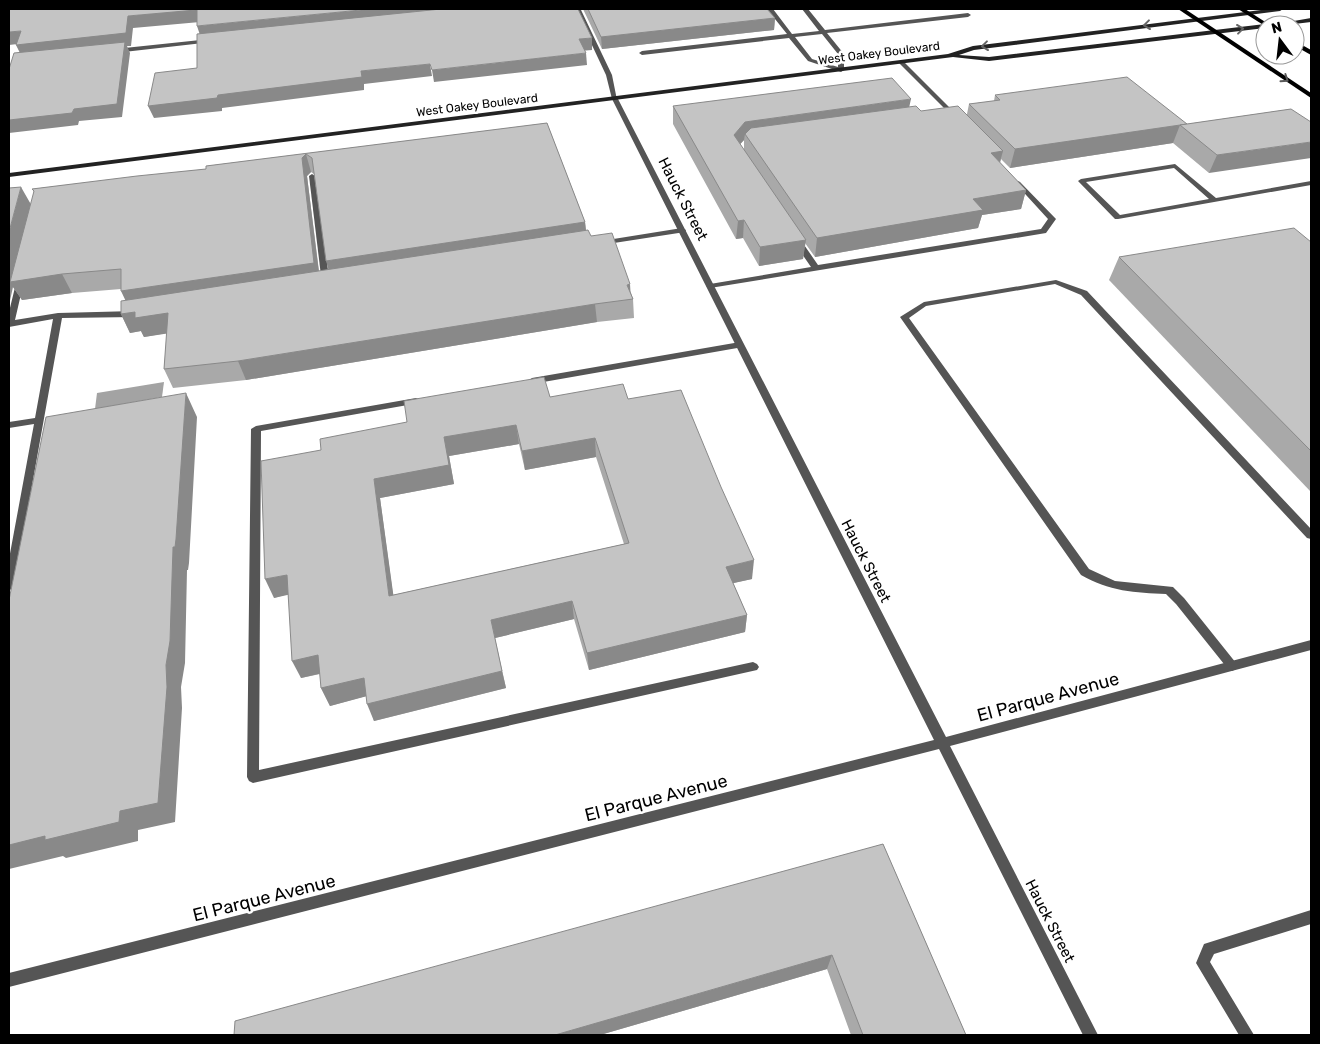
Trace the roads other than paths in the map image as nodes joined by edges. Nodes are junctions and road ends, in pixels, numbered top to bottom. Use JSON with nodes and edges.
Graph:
{"nodes":[{"id":1,"x":573,"y":9,"type":"edge"},
{"id":2,"x":770,"y":9,"type":"edge"},
{"id":3,"x":805,"y":9,"type":"edge"},
{"id":4,"x":1181,"y":9,"type":"edge"},
{"id":5,"x":1280,"y":9,"type":"edge"},
{"id":6,"x":1244,"y":11,"type":"edge"},
{"id":7,"x":968,"y":15,"type":"dead end"},
{"id":8,"x":1255,"y":18,"type":"edge"},
{"id":9,"x":1195,"y":19,"type":"junction"},
{"id":10,"x":1255,"y":27,"type":"edge"},
{"id":11,"x":824,"y":32,"type":"junction"},
{"id":12,"x":1215,"y":32,"type":"junction"},
{"id":13,"x":791,"y":36,"type":"junction"},
{"id":14,"x":214,"y":41,"type":"edge"},
{"id":15,"x":106,"y":52,"type":"edge"},
{"id":16,"x":642,"y":53,"type":"edge"},
{"id":17,"x":949,"y":56,"type":"junction"},
{"id":18,"x":901,"y":62,"type":"junction"},
{"id":19,"x":841,"y":70,"type":"junction"},
{"id":20,"x":1311,"y":96,"type":"edge"},
{"id":21,"x":615,"y":99,"type":"junction"},
{"id":22,"x":953,"y":114,"type":"junction"},
{"id":23,"x":944,"y":115,"type":"edge"},
{"id":24,"x":959,"y":120,"type":"edge"},
{"id":25,"x":9,"y":175,"type":"edge"},
{"id":26,"x":312,"y":176,"type":"edge"},
{"id":27,"x":1014,"y":179,"type":"edge"},
{"id":28,"x":1311,"y":183,"type":"edge"},
{"id":29,"x":1215,"y":200,"type":"junction"},
{"id":30,"x":682,"y":230,"type":"junction"},
{"id":31,"x":795,"y":237,"type":"edge"},
{"id":32,"x":591,"y":244,"type":"edge"},
{"id":33,"x":816,"y":268,"type":"junction"},
{"id":34,"x":22,"y":276,"type":"edge"},
{"id":35,"x":336,"y":284,"type":"edge"},
{"id":36,"x":326,"y":285,"type":"junction"},
{"id":37,"x":316,"y":286,"type":"edge"},
{"id":38,"x":710,"y":286,"type":"junction"},
{"id":39,"x":143,"y":313,"type":"edge"},
{"id":40,"x":58,"y":316,"type":"junction"},
{"id":41,"x":9,"y":324,"type":"edge"},
{"id":42,"x":740,"y":345,"type":"junction"},
{"id":43,"x":517,"y":384,"type":"edge"},
{"id":44,"x":430,"y":399,"type":"edge"},
{"id":45,"x":40,"y":420,"type":"junction"},
{"id":46,"x":9,"y":425,"type":"edge"},
{"id":47,"x":1311,"y":535,"type":"edge"},
{"id":48,"x":9,"y":586,"type":"edge"},
{"id":49,"x":1311,"y":645,"type":"edge"},
{"id":50,"x":1232,"y":666,"type":"junction"},
{"id":51,"x":753,"y":667,"type":"dead end"},
{"id":52,"x":942,"y":743,"type":"junction"},
{"id":53,"x":1311,"y":917,"type":"edge"},
{"id":54,"x":9,"y":980,"type":"edge"},
{"id":55,"x":1091,"y":1035,"type":"edge"},
{"id":56,"x":1247,"y":1035,"type":"edge"}],
"edges":[{"from":1,"to":21,"type":"street","name":"Hauck Street"},
{"from":2,"to":13,"type":"street"},
{"from":3,"to":11,"type":"street"},
{"from":4,"to":9,"type":"main road"},
{"from":5,"to":6,"type":"main road","name":"West Oakey Boulevard"},
{"from":6,"to":8,"type":"main road"},
{"from":6,"to":9,"type":"main road","name":"West Oakey Boulevard"},
{"from":7,"to":11,"type":"street"},
{"from":9,"to":12,"type":"main road"},
{"from":9,"to":17,"type":"main road","name":"West Oakey Boulevard","one_way":true},
{"from":12,"to":10,"type":"main road","name":"West Oakey Boulevard","one_way":true},
{"from":11,"to":13,"type":"street"},
{"from":11,"to":19,"type":"street"},
{"from":12,"to":17,"type":"main road","name":"West Oakey Boulevard"},
{"from":12,"to":20,"type":"main road","one_way":true},
{"from":13,"to":16,"type":"street"},
{"from":13,"to":19,"type":"street"},
{"from":14,"to":15,"type":"street"},
{"from":17,"to":18,"type":"main road","name":"West Oakey Boulevard"},
{"from":18,"to":19,"type":"main road","name":"West Oakey Boulevard"},
{"from":18,"to":22,"type":"street"},
{"from":19,"to":21,"type":"main road","name":"West Oakey Boulevard"},
{"from":21,"to":25,"type":"main road","name":"West Oakey Boulevard"},
{"from":21,"to":30,"type":"street","name":"Hauck Street"},
{"from":22,"to":23,"type":"street"},
{"from":22,"to":24,"type":"street"},
{"from":26,"to":36,"type":"street"},
{"from":27,"to":33,"type":"street"},
{"from":28,"to":29,"type":"street"},
{"from":29,"to":29,"type":"street"},
{"from":30,"to":32,"type":"street"},
{"from":30,"to":38,"type":"street","name":"Hauck Street"},
{"from":31,"to":33,"type":"street"},
{"from":33,"to":38,"type":"street"},
{"from":34,"to":41,"type":"street"},
{"from":35,"to":36,"type":"street"},
{"from":36,"to":37,"type":"street"},
{"from":38,"to":42,"type":"street","name":"Hauck Street"},
{"from":39,"to":40,"type":"street"},
{"from":40,"to":41,"type":"street"},
{"from":40,"to":45,"type":"street"},
{"from":42,"to":43,"type":"street"},
{"from":42,"to":52,"type":"street","name":"Hauck Street"},
{"from":44,"to":51,"type":"street"},
{"from":45,"to":46,"type":"street"},
{"from":45,"to":48,"type":"street"},
{"from":47,"to":50,"type":"street"},
{"from":49,"to":50,"type":"street","name":"El Parque Avenue"},
{"from":50,"to":52,"type":"street","name":"El Parque Avenue"},
{"from":52,"to":54,"type":"street","name":"El Parque Avenue"},
{"from":52,"to":55,"type":"street","name":"Hauck Street"},
{"from":53,"to":56,"type":"street"}]}
